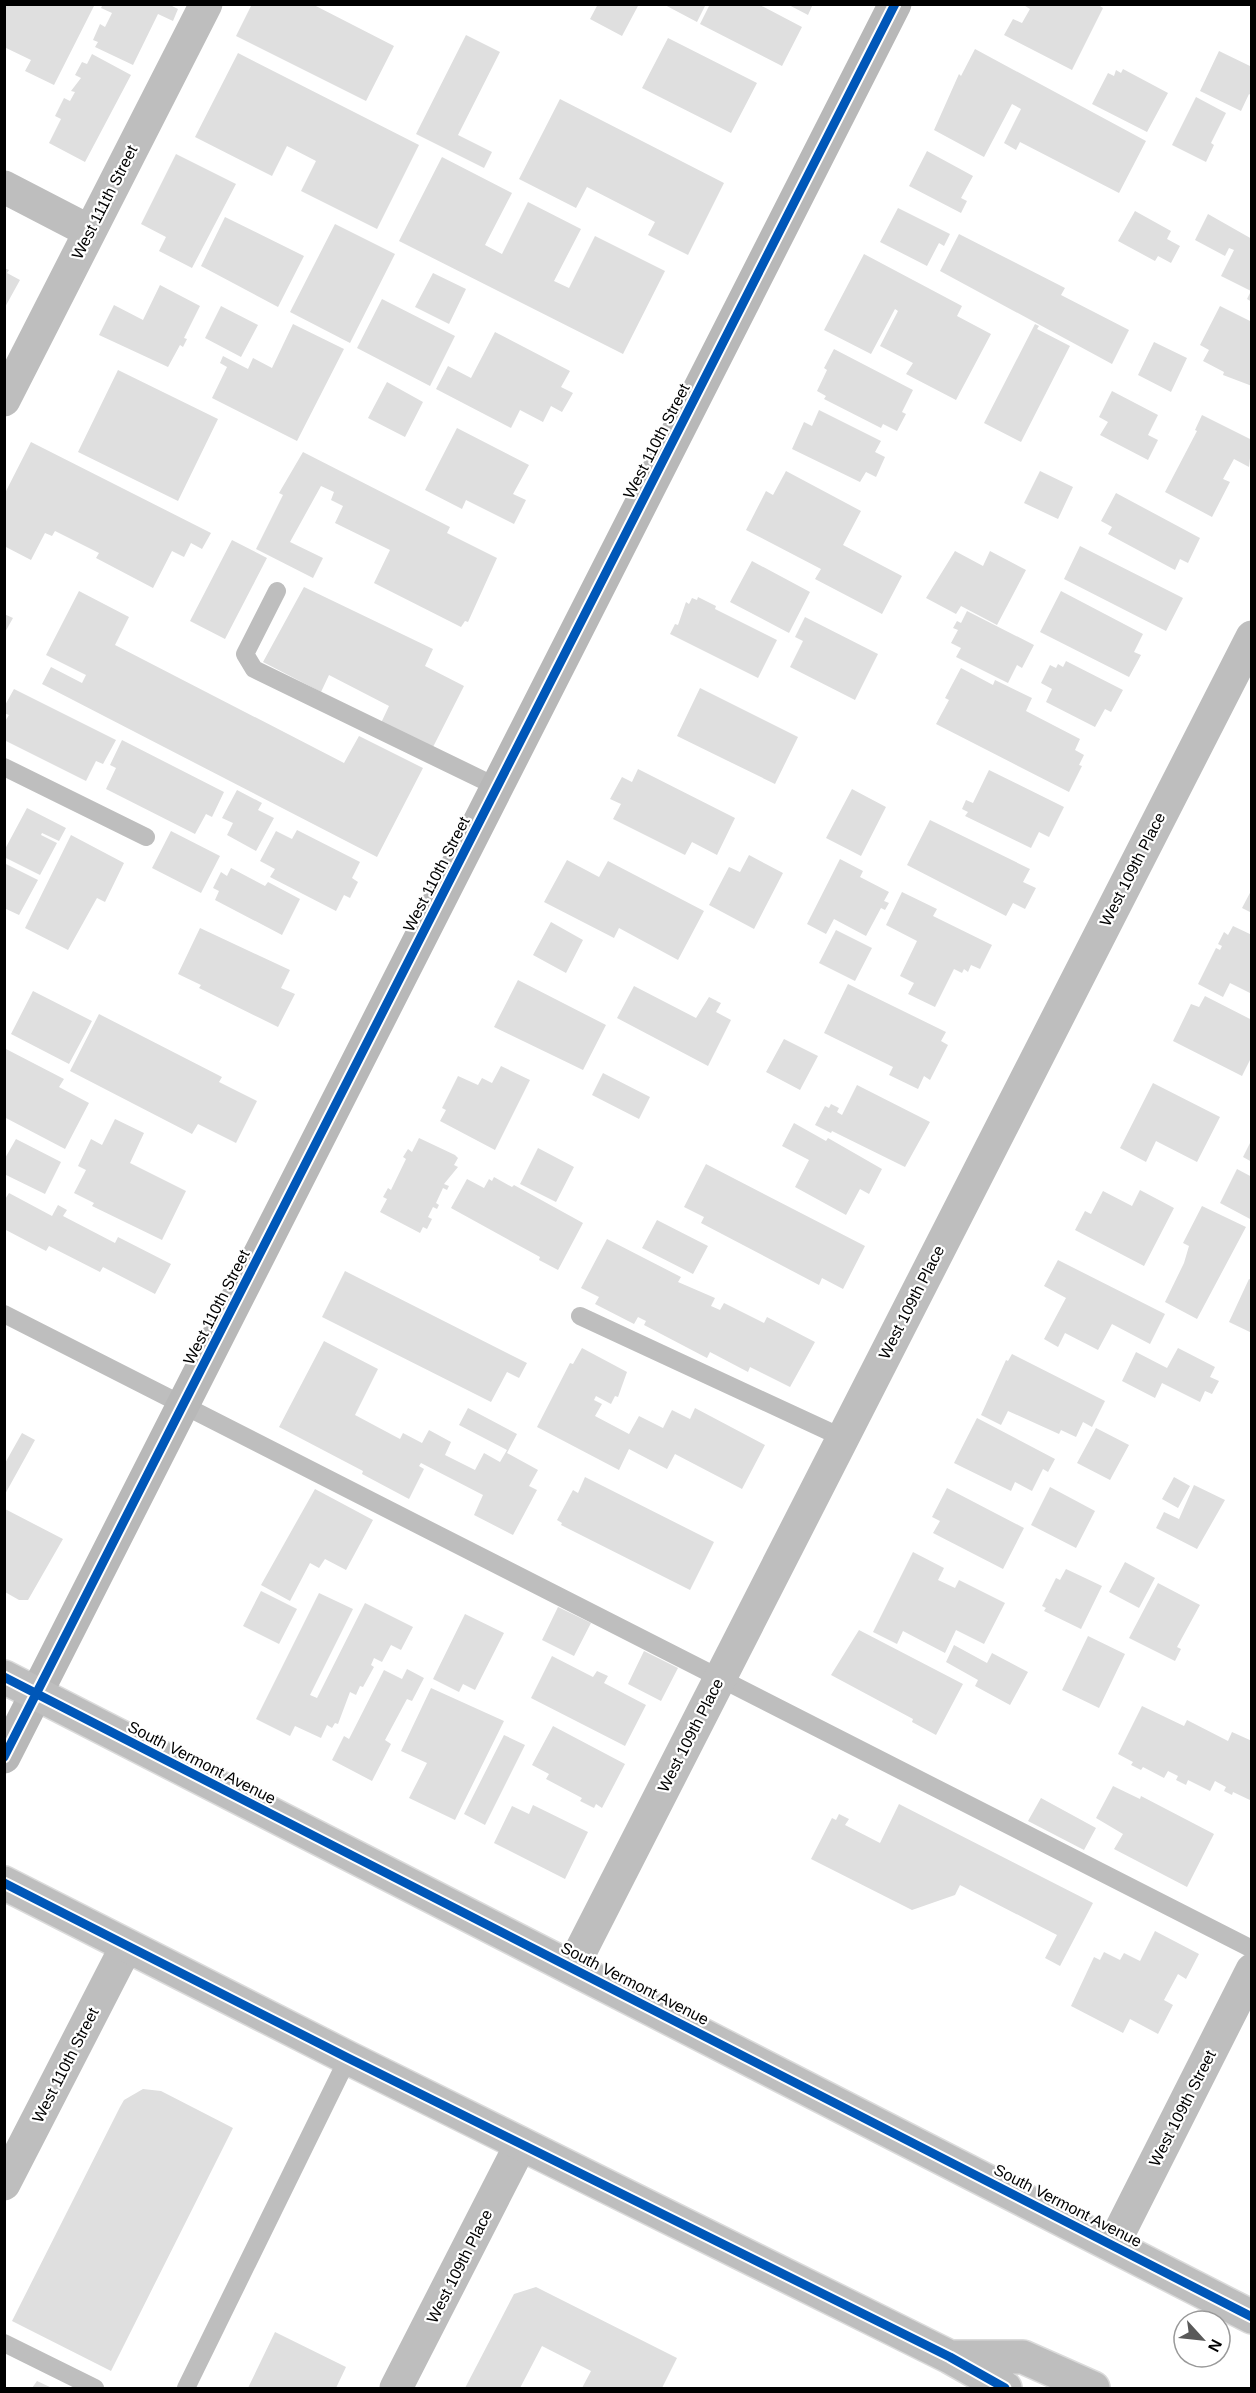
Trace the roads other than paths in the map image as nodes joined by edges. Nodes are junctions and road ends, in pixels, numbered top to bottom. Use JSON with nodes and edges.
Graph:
{"nodes":[{"id":1,"x":206,"y":4,"type":"edge"},
{"id":2,"x":895,"y":4,"type":"edge"},
{"id":3,"x":4,"y":188,"type":"edge"},
{"id":4,"x":89,"y":231,"type":"junction"},
{"id":5,"x":4,"y":400,"type":"edge"},
{"id":6,"x":277,"y":591,"type":"dead end"},
{"id":7,"x":1251,"y":637,"type":"edge"},
{"id":8,"x":4,"y":767,"type":"edge"},
{"id":9,"x":497,"y":787,"type":"junction"},
{"id":10,"x":146,"y":837,"type":"dead end"},
{"id":11,"x":4,"y":1314,"type":"edge"},
{"id":12,"x":580,"y":1316,"type":"dead end"},
{"id":13,"x":184,"y":1404,"type":"junction"},
{"id":14,"x":841,"y":1437,"type":"junction"},
{"id":15,"x":4,"y":1677,"type":"edge"},
{"id":16,"x":718,"y":1679,"type":"junction"},
{"id":17,"x":36,"y":1694,"type":"junction"},
{"id":18,"x":4,"y":1757,"type":"edge"},
{"id":19,"x":4,"y":1883,"type":"edge"},
{"id":20,"x":126,"y":1947,"type":"junction"},
{"id":21,"x":1251,"y":1949,"type":"edge"},
{"id":22,"x":572,"y":1968,"type":"junction"},
{"id":23,"x":1247,"y":1988,"type":"edge"},
{"id":24,"x":348,"y":2058,"type":"junction"},
{"id":25,"x":14,"y":2141,"type":"edge"},
{"id":26,"x":521,"y":2144,"type":"junction"},
{"id":27,"x":4,"y":2184,"type":"edge"},
{"id":28,"x":1113,"y":2245,"type":"junction"},
{"id":29,"x":1251,"y":2317,"type":"edge"},
{"id":30,"x":4,"y":2343,"type":"edge"},
{"id":31,"x":950,"y":2356,"type":"junction"},
{"id":32,"x":95,"y":2388,"type":"edge"},
{"id":33,"x":186,"y":2388,"type":"edge"},
{"id":34,"x":396,"y":2388,"type":"edge"},
{"id":35,"x":1005,"y":2388,"type":"edge"},
{"id":36,"x":1094,"y":2388,"type":"edge"}],
"edges":[{"from":1,"to":4,"type":"street","name":"West 111th Street"},
{"from":2,"to":9,"type":"street","name":"West 110th Street"},
{"from":3,"to":4,"type":"street"},
{"from":4,"to":5,"type":"street","name":"West 111th Street"},
{"from":6,"to":9,"type":"lane"},
{"from":7,"to":14,"type":"street","name":"West 109th Place"},
{"from":8,"to":10,"type":"lane"},
{"from":9,"to":13,"type":"street","name":"West 110th Street"},
{"from":11,"to":13,"type":"lane"},
{"from":12,"to":14,"type":"lane"},
{"from":13,"to":16,"type":"lane"},
{"from":13,"to":17,"type":"street","name":"West 110th Street"},
{"from":14,"to":16,"type":"street","name":"West 109th Place"},
{"from":15,"to":17,"type":"street","name":"South Vermont Avenue"},
{"from":16,"to":21,"type":"lane"},
{"from":16,"to":22,"type":"street","name":"West 109th Place"},
{"from":17,"to":18,"type":"street","name":"West 110th Street"},
{"from":17,"to":22,"type":"street","name":"South Vermont Avenue"},
{"from":19,"to":20,"type":"street"},
{"from":20,"to":24,"type":"street"},
{"from":20,"to":25,"type":"street","name":"West 110th Street"},
{"from":22,"to":28,"type":"street","name":"South Vermont Avenue"},
{"from":23,"to":28,"type":"street","name":"West 109th Street"},
{"from":24,"to":26,"type":"street"},
{"from":24,"to":33,"type":"lane"},
{"from":25,"to":27,"type":"street","name":"West 110th Street"},
{"from":26,"to":31,"type":"street"},
{"from":26,"to":34,"type":"street","name":"West 109th Place"},
{"from":28,"to":29,"type":"street","name":"South Vermont Avenue"},
{"from":30,"to":32,"type":"lane"},
{"from":31,"to":35,"type":"street"},
{"from":31,"to":36,"type":"street"}]}
